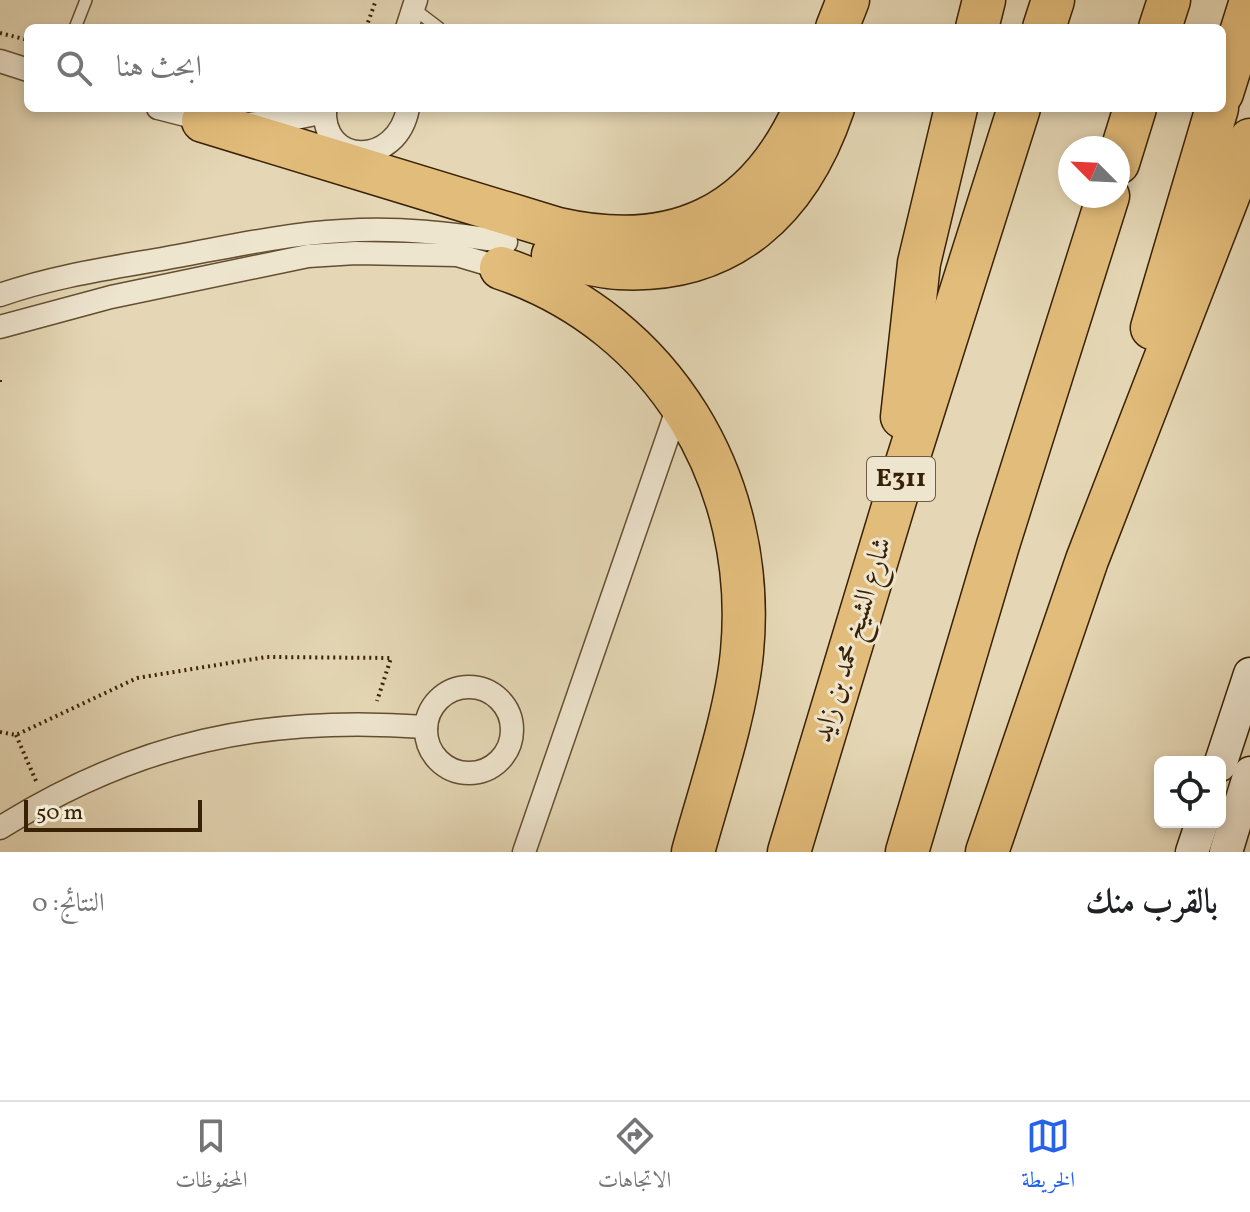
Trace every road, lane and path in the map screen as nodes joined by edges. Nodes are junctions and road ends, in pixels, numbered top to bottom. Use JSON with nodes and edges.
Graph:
{"nodes":[{"id":1,"x":86,"y":0,"type":"edge"},
{"id":2,"x":376,"y":0,"type":"edge"},
{"id":3,"x":848,"y":0,"type":"edge"},
{"id":4,"x":870,"y":0,"type":"edge"},
{"id":5,"x":984,"y":0,"type":"edge"},
{"id":6,"x":1053,"y":0,"type":"edge"},
{"id":7,"x":1169,"y":0,"type":"edge"},
{"id":8,"x":1250,"y":4,"type":"edge"},
{"id":9,"x":412,"y":12,"type":"edge"},
{"id":10,"x":77,"y":24,"type":"edge"},
{"id":11,"x":367,"y":24,"type":"edge"},
{"id":12,"x":432,"y":24,"type":"edge"},
{"id":13,"x":839,"y":24,"type":"edge"},
{"id":14,"x":861,"y":24,"type":"edge"},
{"id":15,"x":978,"y":24,"type":"edge"},
{"id":16,"x":1045,"y":24,"type":"edge"},
{"id":17,"x":1161,"y":24,"type":"edge"},
{"id":18,"x":0,"y":33,"type":"edge"},
{"id":19,"x":24,"y":39,"type":"edge"},
{"id":20,"x":0,"y":61,"type":"edge"},
{"id":21,"x":24,"y":69,"type":"edge"},
{"id":22,"x":1226,"y":80,"type":"edge"},
{"id":23,"x":172,"y":112,"type":"edge"},
{"id":24,"x":316,"y":112,"type":"edge"},
{"id":25,"x":325,"y":112,"type":"edge"},
{"id":26,"x":407,"y":112,"type":"edge"},
{"id":27,"x":803,"y":112,"type":"edge"},
{"id":28,"x":831,"y":112,"type":"edge"},
{"id":29,"x":955,"y":112,"type":"edge"},
{"id":30,"x":1018,"y":112,"type":"edge"},
{"id":31,"x":1134,"y":112,"type":"edge"},
{"id":32,"x":1216,"y":112,"type":"edge"},
{"id":33,"x":203,"y":121,"type":"junction"},
{"id":34,"x":1126,"y":136,"type":"edge"},
{"id":35,"x":1250,"y":140,"type":"edge"},
{"id":36,"x":1104,"y":208,"type":"edge"},
{"id":37,"x":503,"y":255,"type":"junction"},
{"id":38,"x":0,"y":295,"type":"edge"},
{"id":39,"x":0,"y":327,"type":"edge"},
{"id":40,"x":679,"y":404,"type":"junction"},
{"id":41,"x":895,"y":500,"type":"junction"},
{"id":42,"x":1087,"y":560,"type":"junction"},
{"id":43,"x":1250,"y":674,"type":"edge"},
{"id":44,"x":370,"y":723,"type":"junction"},
{"id":45,"x":426,"y":727,"type":"dead end"},
{"id":46,"x":0,"y":732,"type":"edge"},
{"id":47,"x":16,"y":735,"type":"junction"},
{"id":48,"x":1223,"y":756,"type":"edge"},
{"id":49,"x":1250,"y":773,"type":"edge"},
{"id":50,"x":45,"y":800,"type":"junction"},
{"id":51,"x":0,"y":828,"type":"edge"},
{"id":52,"x":1200,"y":828,"type":"edge"},
{"id":53,"x":524,"y":852,"type":"edge"},
{"id":54,"x":693,"y":852,"type":"edge"},
{"id":55,"x":789,"y":852,"type":"edge"},
{"id":56,"x":907,"y":852,"type":"edge"},
{"id":57,"x":987,"y":852,"type":"edge"},
{"id":58,"x":1192,"y":852,"type":"edge"},
{"id":59,"x":1226,"y":852,"type":"edge"}],
"edges":[{"from":1,"to":10,"type":"lane"},
{"from":2,"to":11,"type":"path"},
{"from":3,"to":13,"type":"highway"},
{"from":4,"to":14,"type":"highway"},
{"from":5,"to":15,"type":"highway"},
{"from":6,"to":16,"type":"highway"},
{"from":7,"to":17,"type":"highway"},
{"from":8,"to":22,"type":"highway"},
{"from":9,"to":12,"type":"lane"},
{"from":18,"to":19,"type":"path"},
{"from":20,"to":21,"type":"street"},
{"from":23,"to":33,"type":"street"},
{"from":24,"to":33,"type":"street"},
{"from":25,"to":26,"type":"street"},
{"from":27,"to":33,"type":"highway"},
{"from":28,"to":37,"type":"highway"},
{"from":29,"to":41,"type":"highway"},
{"from":30,"to":41,"type":"highway","name":"شارع الشيخ محمد بن زايد","number":"E311"},
{"from":31,"to":34,"type":"highway"},
{"from":32,"to":42,"type":"highway"},
{"from":35,"to":42,"type":"highway"},
{"from":36,"to":56,"type":"highway"},
{"from":37,"to":38,"type":"street"},
{"from":37,"to":39,"type":"street"},
{"from":37,"to":40,"type":"highway"},
{"from":40,"to":53,"type":"street"},
{"from":40,"to":54,"type":"highway"},
{"from":41,"to":55,"type":"highway","name":"شارع الشيخ محمد بن زايد","number":"E311"},
{"from":42,"to":57,"type":"highway"},
{"from":43,"to":48,"type":"street"},
{"from":44,"to":45,"type":"street"},
{"from":44,"to":47,"type":"path"},
{"from":44,"to":50,"type":"street"},
{"from":46,"to":47,"type":"path"},
{"from":47,"to":50,"type":"path"},
{"from":49,"to":59,"type":"street"},
{"from":50,"to":51,"type":"street"},
{"from":52,"to":58,"type":"street"}]}
